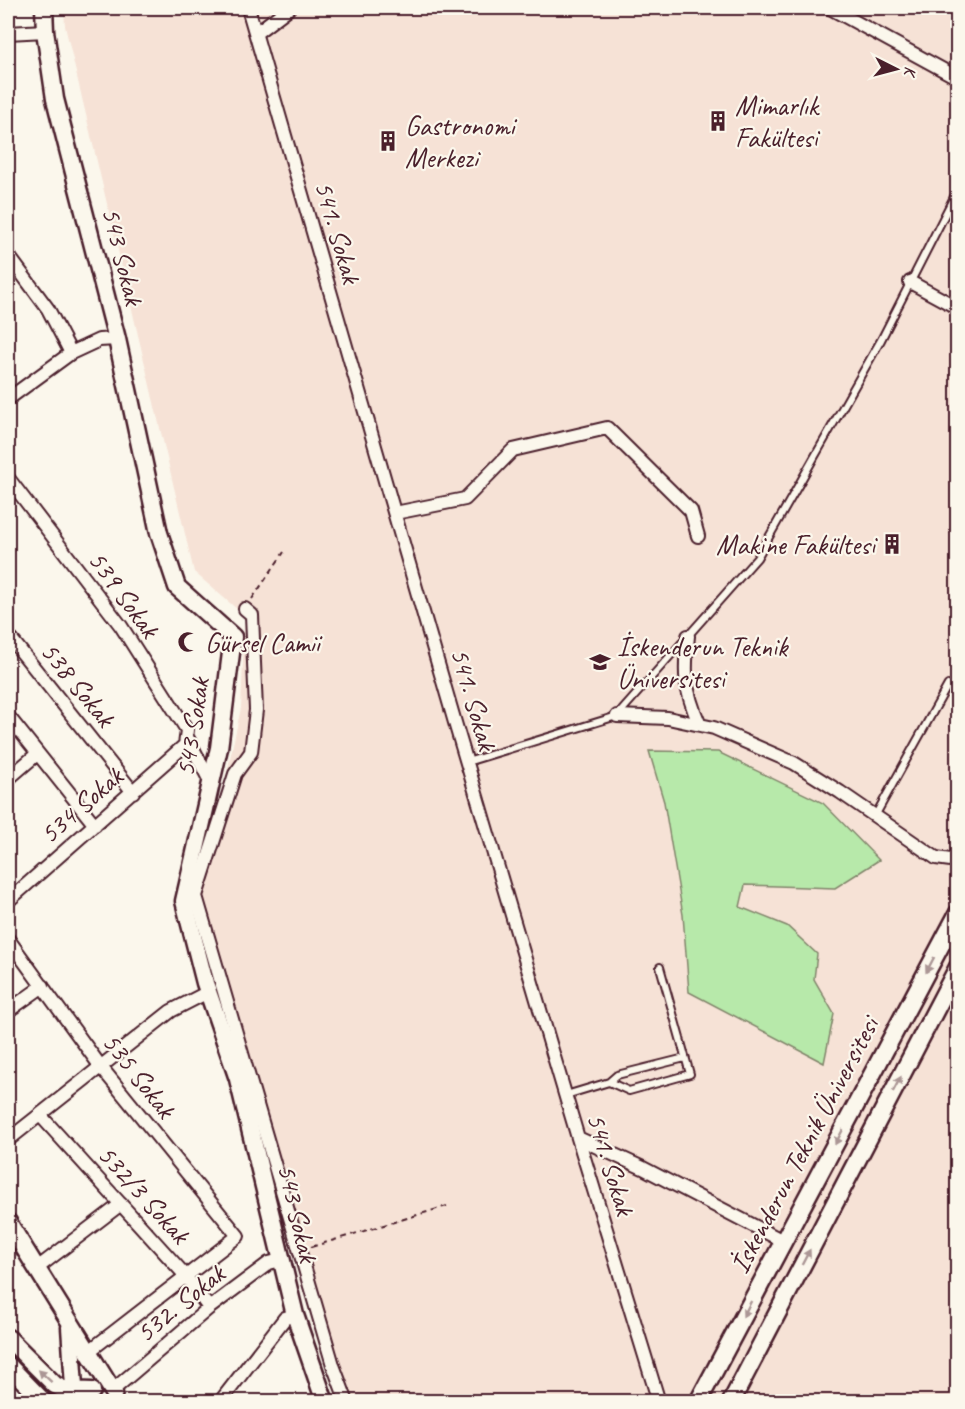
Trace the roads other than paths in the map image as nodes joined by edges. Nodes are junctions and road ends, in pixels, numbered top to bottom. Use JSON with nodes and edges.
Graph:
{"nodes":[{"id":1,"x":44,"y":8,"type":"edge"},
{"id":2,"x":248,"y":8,"type":"edge"},
{"id":3,"x":289,"y":8,"type":"edge"},
{"id":4,"x":830,"y":8,"type":"edge"},
{"id":5,"x":45,"y":31,"type":"junction"},
{"id":6,"x":8,"y":33,"type":"edge"},
{"id":7,"x":255,"y":33,"type":"junction"},
{"id":8,"x":957,"y":78,"type":"edge"},
{"id":9,"x":957,"y":189,"type":"edge"},
{"id":10,"x":8,"y":255,"type":"edge"},
{"id":11,"x":910,"y":282,"type":"junction"},
{"id":12,"x":957,"y":308,"type":"edge"},
{"id":13,"x":117,"y":339,"type":"junction"},
{"id":14,"x":71,"y":352,"type":"junction"},
{"id":15,"x":8,"y":399,"type":"edge"},
{"id":16,"x":8,"y":478,"type":"edge"},
{"id":17,"x":395,"y":513,"type":"junction"},
{"id":18,"x":698,"y":536,"type":"dead end"},
{"id":19,"x":245,"y":609,"type":"road end"},
{"id":20,"x":8,"y":635,"type":"edge"},
{"id":21,"x":688,"y":636,"type":"junction"},
{"id":22,"x":948,"y":685,"type":"dead end"},
{"id":23,"x":8,"y":716,"type":"edge"},
{"id":24,"x":617,"y":716,"type":"junction"},
{"id":25,"x":699,"y":723,"type":"junction"},
{"id":26,"x":186,"y":741,"type":"junction"},
{"id":27,"x":37,"y":754,"type":"junction"},
{"id":28,"x":467,"y":762,"type":"junction"},
{"id":29,"x":8,"y":779,"type":"edge"},
{"id":30,"x":211,"y":783,"type":"junction"},
{"id":31,"x":133,"y":792,"type":"junction"},
{"id":32,"x":874,"y":816,"type":"junction"},
{"id":33,"x":95,"y":825,"type":"junction"},
{"id":34,"x":957,"y":861,"type":"edge"},
{"id":35,"x":8,"y":901,"type":"edge"},
{"id":36,"x":957,"y":913,"type":"edge"},
{"id":37,"x":8,"y":939,"type":"edge"},
{"id":38,"x":660,"y":967,"type":"dead end"},
{"id":39,"x":957,"y":967,"type":"edge"},
{"id":40,"x":43,"y":986,"type":"junction"},
{"id":41,"x":208,"y":992,"type":"junction"},
{"id":42,"x":8,"y":1011,"type":"edge"},
{"id":43,"x":685,"y":1058,"type":"junction"},
{"id":44,"x":101,"y":1068,"type":"junction"},
{"id":45,"x":609,"y":1082,"type":"junction"},
{"id":46,"x":565,"y":1095,"type":"junction"},
{"id":47,"x":40,"y":1115,"type":"junction"},
{"id":48,"x":578,"y":1138,"type":"junction"},
{"id":49,"x":8,"y":1140,"type":"edge"},
{"id":50,"x":120,"y":1204,"type":"junction"},
{"id":51,"x":8,"y":1222,"type":"edge"},
{"id":52,"x":783,"y":1241,"type":"junction"},
{"id":53,"x":281,"y":1260,"type":"junction"},
{"id":54,"x":36,"y":1269,"type":"junction"},
{"id":55,"x":185,"y":1275,"type":"junction"},
{"id":56,"x":209,"y":1308,"type":"junction"},
{"id":57,"x":295,"y":1315,"type":"junction"},
{"id":58,"x":70,"y":1323,"type":"junction"},
{"id":59,"x":8,"y":1338,"type":"edge"},
{"id":60,"x":88,"y":1352,"type":"junction"},
{"id":61,"x":8,"y":1365,"type":"edge"},
{"id":62,"x":116,"y":1395,"type":"edge"},
{"id":63,"x":76,"y":1398,"type":"edge"},
{"id":64,"x":44,"y":1401,"type":"edge"},
{"id":65,"x":220,"y":1401,"type":"edge"},
{"id":66,"x":325,"y":1401,"type":"edge"},
{"id":67,"x":347,"y":1401,"type":"edge"},
{"id":68,"x":659,"y":1401,"type":"edge"},
{"id":69,"x":698,"y":1401,"type":"edge"},
{"id":70,"x":731,"y":1401,"type":"edge"}],
"edges":[{"from":1,"to":5,"type":"street","name":"543 Sokak"},
{"from":2,"to":7,"type":"street","name":"541. Sokak"},
{"from":3,"to":7,"type":"street"},
{"from":4,"to":8,"type":"street"},
{"from":5,"to":6,"type":"street"},
{"from":5,"to":13,"type":"street","name":"543 Sokak"},
{"from":7,"to":17,"type":"street","name":"541. Sokak"},
{"from":9,"to":11,"type":"lane"},
{"from":10,"to":14,"type":"street"},
{"from":11,"to":12,"type":"street"},
{"from":11,"to":21,"type":"lane"},
{"from":13,"to":14,"type":"street"},
{"from":13,"to":30,"type":"street","name":"543 Sokak"},
{"from":14,"to":15,"type":"street"},
{"from":16,"to":26,"type":"street","name":"539 Sokak"},
{"from":17,"to":18,"type":"street"},
{"from":17,"to":28,"type":"street","name":"541. Sokak"},
{"from":19,"to":67,"type":"street"},
{"from":20,"to":31,"type":"street","name":"538 Sokak"},
{"from":21,"to":24,"type":"lane"},
{"from":21,"to":25,"type":"street"},
{"from":22,"to":32,"type":"lane"},
{"from":23,"to":27,"type":"street"},
{"from":24,"to":25,"type":"street"},
{"from":24,"to":28,"type":"lane"},
{"from":25,"to":32,"type":"street"},
{"from":26,"to":30,"type":"street","name":"539 Sokak"},
{"from":26,"to":31,"type":"street","name":"534 Sokak"},
{"from":27,"to":29,"type":"street"},
{"from":27,"to":33,"type":"street"},
{"from":28,"to":46,"type":"street","name":"541. Sokak"},
{"from":30,"to":41,"type":"street","name":"543 Sokak"},
{"from":31,"to":33,"type":"street","name":"534 Sokak"},
{"from":32,"to":34,"type":"street"},
{"from":33,"to":35,"type":"street","name":"534 Sokak"},
{"from":36,"to":52,"type":"street","name":"İskenderun Teknik Üniversitesi","one_way":true},
{"from":37,"to":40,"type":"street","name":"535 Sokak"},
{"from":38,"to":43,"type":"lane"},
{"from":70,"to":39,"type":"street","name":"İskenderun Teknik Üniversitesi","one_way":true},
{"from":40,"to":42,"type":"street"},
{"from":40,"to":44,"type":"street","name":"535 Sokak"},
{"from":41,"to":44,"type":"street"},
{"from":41,"to":53,"type":"street","name":"543 Sokak"},
{"from":43,"to":45,"type":"lane"},
{"from":43,"to":45,"type":"lane"},
{"from":44,"to":47,"type":"street"},
{"from":44,"to":55,"type":"street","name":"535 Sokak"},
{"from":45,"to":46,"type":"lane"},
{"from":46,"to":48,"type":"street","name":"541. Sokak"},
{"from":47,"to":49,"type":"street"},
{"from":47,"to":50,"type":"street","name":"532/3 Sokak"},
{"from":48,"to":52,"type":"street"},
{"from":48,"to":68,"type":"street","name":"541. Sokak"},
{"from":50,"to":54,"type":"street"},
{"from":50,"to":55,"type":"street","name":"532/3 Sokak"},
{"from":51,"to":54,"type":"street"},
{"from":52,"to":69,"type":"street","name":"İskenderun Teknik Üniversitesi","one_way":true},
{"from":53,"to":56,"type":"street","name":"532. Sokak"},
{"from":53,"to":57,"type":"street","name":"543 Sokak"},
{"from":54,"to":58,"type":"street"},
{"from":55,"to":56,"type":"street","name":"532/3 Sokak"},
{"from":55,"to":60,"type":"street"},
{"from":56,"to":62,"type":"street","name":"532. Sokak"},
{"from":57,"to":65,"type":"street"},
{"from":57,"to":66,"type":"street","name":"543 Sokak"},
{"from":58,"to":60,"type":"street"},
{"from":58,"to":63,"type":"street"},
{"from":63,"to":59,"type":"street","one_way":true},
{"from":60,"to":62,"type":"street"},
{"from":61,"to":64,"type":"street"},
{"from":62,"to":63,"type":"street"}]}
